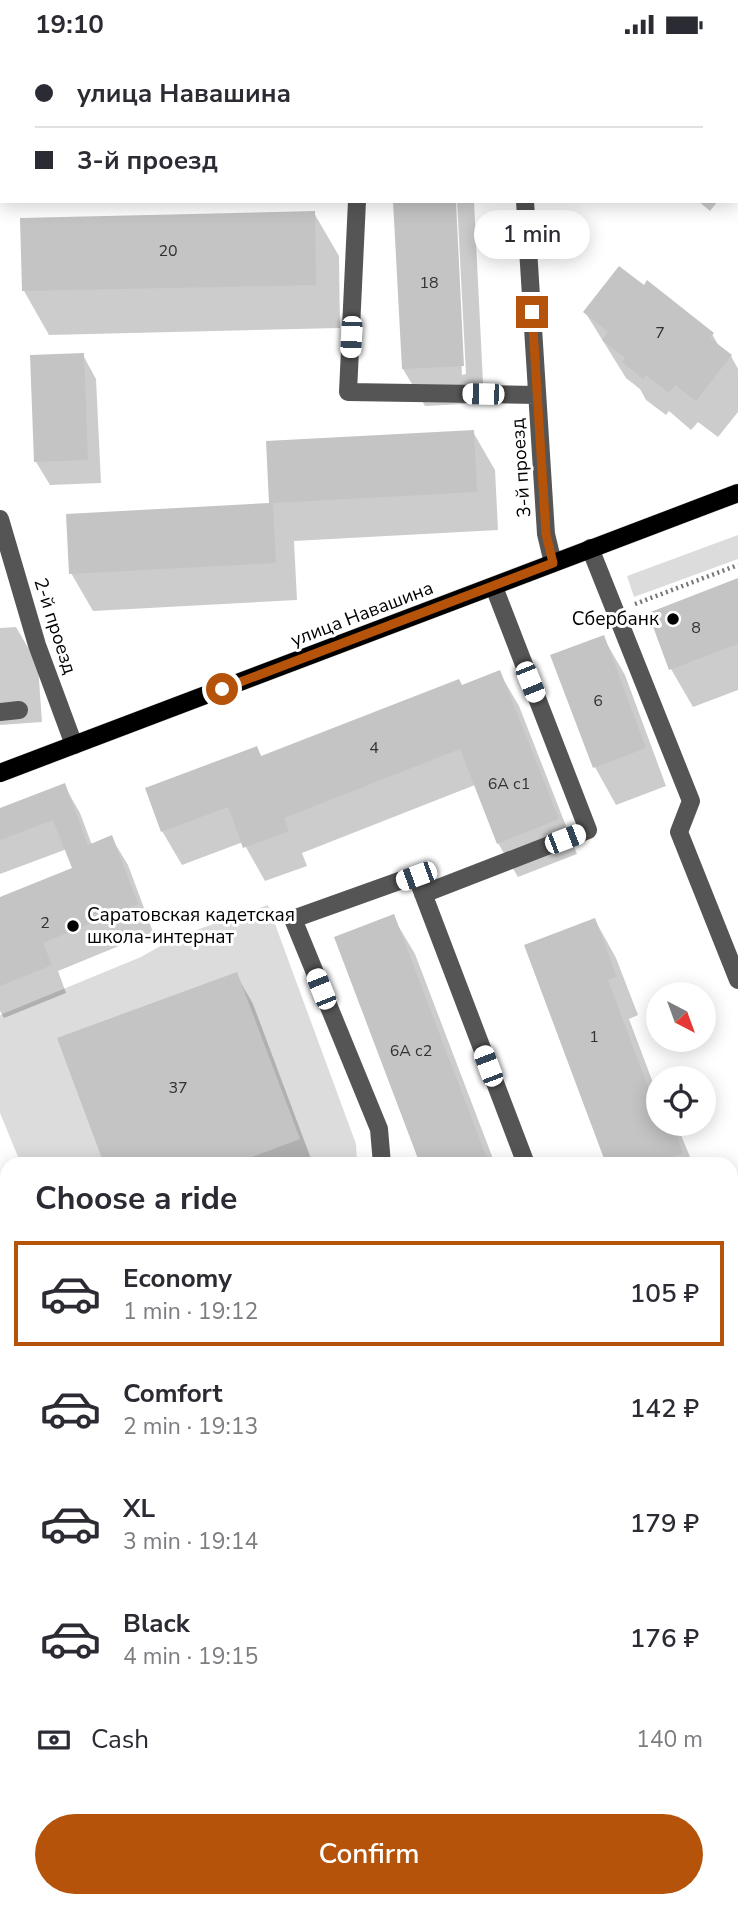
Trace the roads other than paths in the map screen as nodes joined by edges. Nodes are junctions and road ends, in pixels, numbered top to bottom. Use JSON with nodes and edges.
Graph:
{"nodes":[{"id":1,"x":357,"y":203,"type":"edge"},
{"id":2,"x":525,"y":203,"type":"edge"},
{"id":3,"x":537,"y":395,"type":"junction"},
{"id":4,"x":738,"y":493,"type":"edge"},
{"id":5,"x":0,"y":519,"type":"edge"},
{"id":6,"x":590,"y":548,"type":"junction"},
{"id":7,"x":553,"y":563,"type":"junction"},
{"id":8,"x":494,"y":587,"type":"junction"},
{"id":9,"x":19,"y":710,"type":"dead end"},
{"id":10,"x":0,"y":712,"type":"edge"},
{"id":11,"x":74,"y":745,"type":"junction"},
{"id":12,"x":0,"y":773,"type":"edge"},
{"id":13,"x":423,"y":894,"type":"junction"},
{"id":14,"x":738,"y":980,"type":"edge"},
{"id":15,"x":381,"y":1157,"type":"edge"},
{"id":16,"x":523,"y":1157,"type":"edge"}],
"edges":[{"from":1,"to":3,"type":"street"},
{"from":2,"to":3,"type":"street","name":"3-й проезд"},
{"from":3,"to":7,"type":"street","name":"3-й проезд"},
{"from":4,"to":6,"type":"main road","name":"улица Навашина"},
{"from":5,"to":11,"type":"street","name":"2-й проезд"},
{"from":6,"to":7,"type":"main road","name":"улица Навашина"},
{"from":6,"to":14,"type":"street"},
{"from":7,"to":8,"type":"main road","name":"улица Навашина"},
{"from":8,"to":11,"type":"main road","name":"улица Навашина"},
{"from":8,"to":13,"type":"street"},
{"from":9,"to":10,"type":"street"},
{"from":11,"to":12,"type":"main road","name":"улица Навашина"},
{"from":13,"to":15,"type":"street"},
{"from":13,"to":16,"type":"street"}]}
